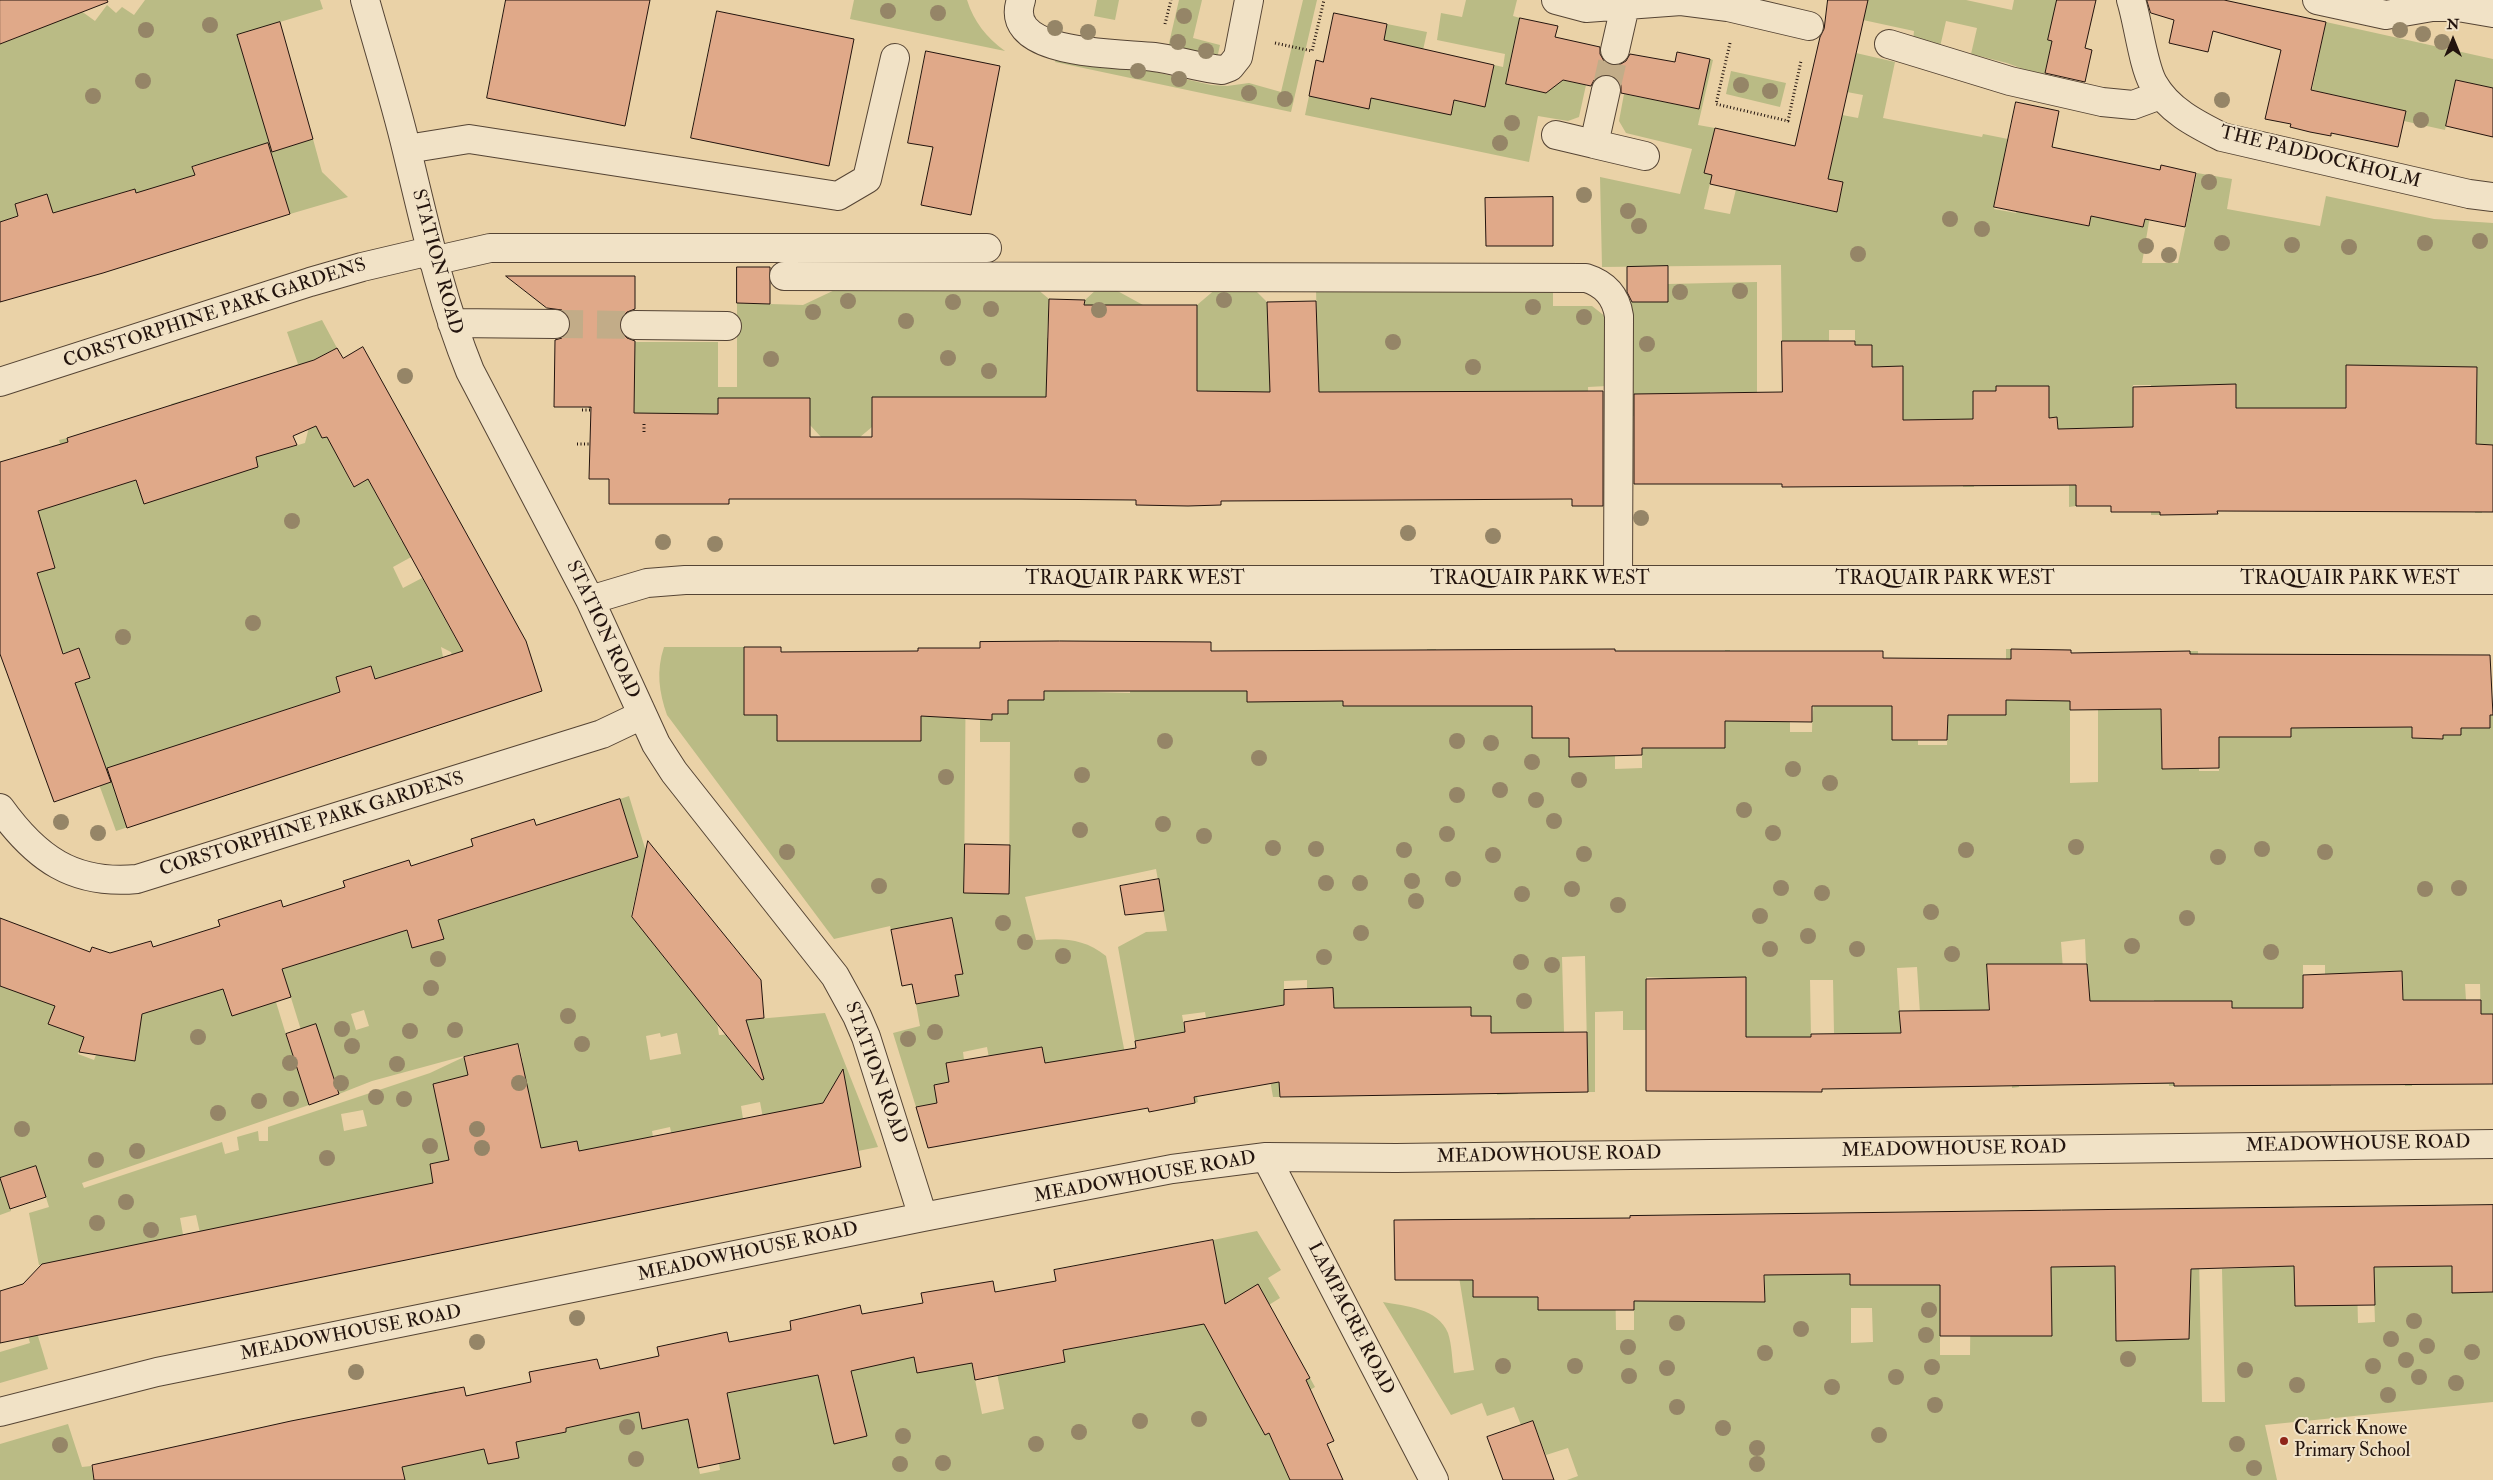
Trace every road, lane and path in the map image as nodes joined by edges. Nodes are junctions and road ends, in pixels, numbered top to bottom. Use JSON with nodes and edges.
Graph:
{"nodes":[{"id":1,"x":365,"y":0,"type":"edge"},
{"id":2,"x":1021,"y":0,"type":"edge"},
{"id":3,"x":1250,"y":0,"type":"edge"},
{"id":4,"x":1324,"y":0,"type":"edge"},
{"id":5,"x":1556,"y":0,"type":"edge"},
{"id":6,"x":2131,"y":0,"type":"edge"},
{"id":7,"x":2317,"y":0,"type":"edge"},
{"id":8,"x":1729,"y":4,"type":"edge"},
{"id":9,"x":1625,"y":6,"type":"junction"},
{"id":10,"x":2493,"y":13,"type":"edge"},
{"id":11,"x":1809,"y":26,"type":"joint"},
{"id":12,"x":1242,"y":35,"type":"junction"},
{"id":13,"x":1889,"y":44,"type":"dead end"},
{"id":14,"x":1615,"y":50,"type":"tunnel mouth"},
{"id":15,"x":895,"y":58,"type":"dead end"},
{"id":16,"x":1606,"y":90,"type":"tunnel mouth"},
{"id":17,"x":2160,"y":92,"type":"junction"},
{"id":18,"x":1556,"y":135,"type":"dead end"},
{"id":19,"x":1594,"y":144,"type":"junction"},
{"id":20,"x":407,"y":149,"type":"junction"},
{"id":21,"x":1646,"y":156,"type":"dead end"},
{"id":22,"x":2493,"y":197,"type":"edge"},
{"id":23,"x":987,"y":248,"type":"dead end"},
{"id":24,"x":432,"y":256,"type":"junction"},
{"id":25,"x":784,"y":276,"type":"dead end"},
{"id":26,"x":452,"y":323,"type":"junction"},
{"id":27,"x":555,"y":324,"type":"tunnel mouth"},
{"id":28,"x":635,"y":325,"type":"tunnel mouth"},
{"id":29,"x":727,"y":326,"type":"dead end"},
{"id":30,"x":0,"y":382,"type":"edge"},
{"id":31,"x":590,"y":407,"type":"dead end"},
{"id":32,"x":582,"y":410,"type":"dead end"},
{"id":33,"x":644,"y":424,"type":"dead end"},
{"id":34,"x":644,"y":432,"type":"dead end"},
{"id":35,"x":577,"y":444,"type":"dead end"},
{"id":36,"x":589,"y":444,"type":"dead end"},
{"id":37,"x":1618,"y":580,"type":"junction"},
{"id":38,"x":2493,"y":580,"type":"edge"},
{"id":39,"x":590,"y":600,"type":"junction"},
{"id":40,"x":642,"y":715,"type":"junction"},
{"id":41,"x":0,"y":808,"type":"edge"},
{"id":42,"x":2493,"y":1144,"type":"edge"},
{"id":43,"x":1266,"y":1157,"type":"junction"},
{"id":44,"x":923,"y":1217,"type":"junction"},
{"id":45,"x":0,"y":1412,"type":"edge"},
{"id":46,"x":1434,"y":1480,"type":"edge"}],
"edges":[{"from":1,"to":20,"type":"street","name":"STATION ROAD"},
{"from":2,"to":12,"type":"street"},
{"from":3,"to":12,"type":"street"},
{"from":4,"to":12,"type":"path"},
{"from":5,"to":9,"type":"street"},
{"from":6,"to":17,"type":"street","name":"THE PADDOCKHOLM"},
{"from":7,"to":10,"type":"street"},
{"from":8,"to":9,"type":"street"},
{"from":8,"to":11,"type":"street"},
{"from":8,"to":11,"type":"path"},
{"from":9,"to":14,"type":"street"},
{"from":13,"to":17,"type":"street"},
{"from":15,"to":20,"type":"street"},
{"from":16,"to":19,"type":"street"},
{"from":17,"to":22,"type":"street","name":"THE PADDOCKHOLM"},
{"from":18,"to":19,"type":"street"},
{"from":19,"to":21,"type":"street"},
{"from":20,"to":24,"type":"street","name":"STATION ROAD"},
{"from":23,"to":24,"type":"street","name":"CORSTORPHINE PARK GARDENS"},
{"from":24,"to":26,"type":"street","name":"STATION ROAD"},
{"from":24,"to":30,"type":"street","name":"CORSTORPHINE PARK GARDENS"},
{"from":25,"to":37,"type":"street"},
{"from":26,"to":27,"type":"street"},
{"from":26,"to":39,"type":"street","name":"STATION ROAD"},
{"from":28,"to":29,"type":"street"},
{"from":31,"to":32,"type":"path"},
{"from":33,"to":34,"type":"path"},
{"from":35,"to":36,"type":"path"},
{"from":37,"to":38,"type":"street","name":"TRAQUAIR PARK WEST"},
{"from":37,"to":39,"type":"street","name":"TRAQUAIR PARK WEST"},
{"from":39,"to":40,"type":"street","name":"STATION ROAD"},
{"from":40,"to":41,"type":"street","name":"CORSTORPHINE PARK GARDENS"},
{"from":40,"to":44,"type":"street","name":"STATION ROAD"},
{"from":42,"to":43,"type":"street","name":"MEADOWHOUSE ROAD"},
{"from":43,"to":44,"type":"street","name":"MEADOWHOUSE ROAD"},
{"from":43,"to":46,"type":"street","name":"LAMPACRE ROAD"},
{"from":44,"to":45,"type":"street","name":"MEADOWHOUSE ROAD"}]}
